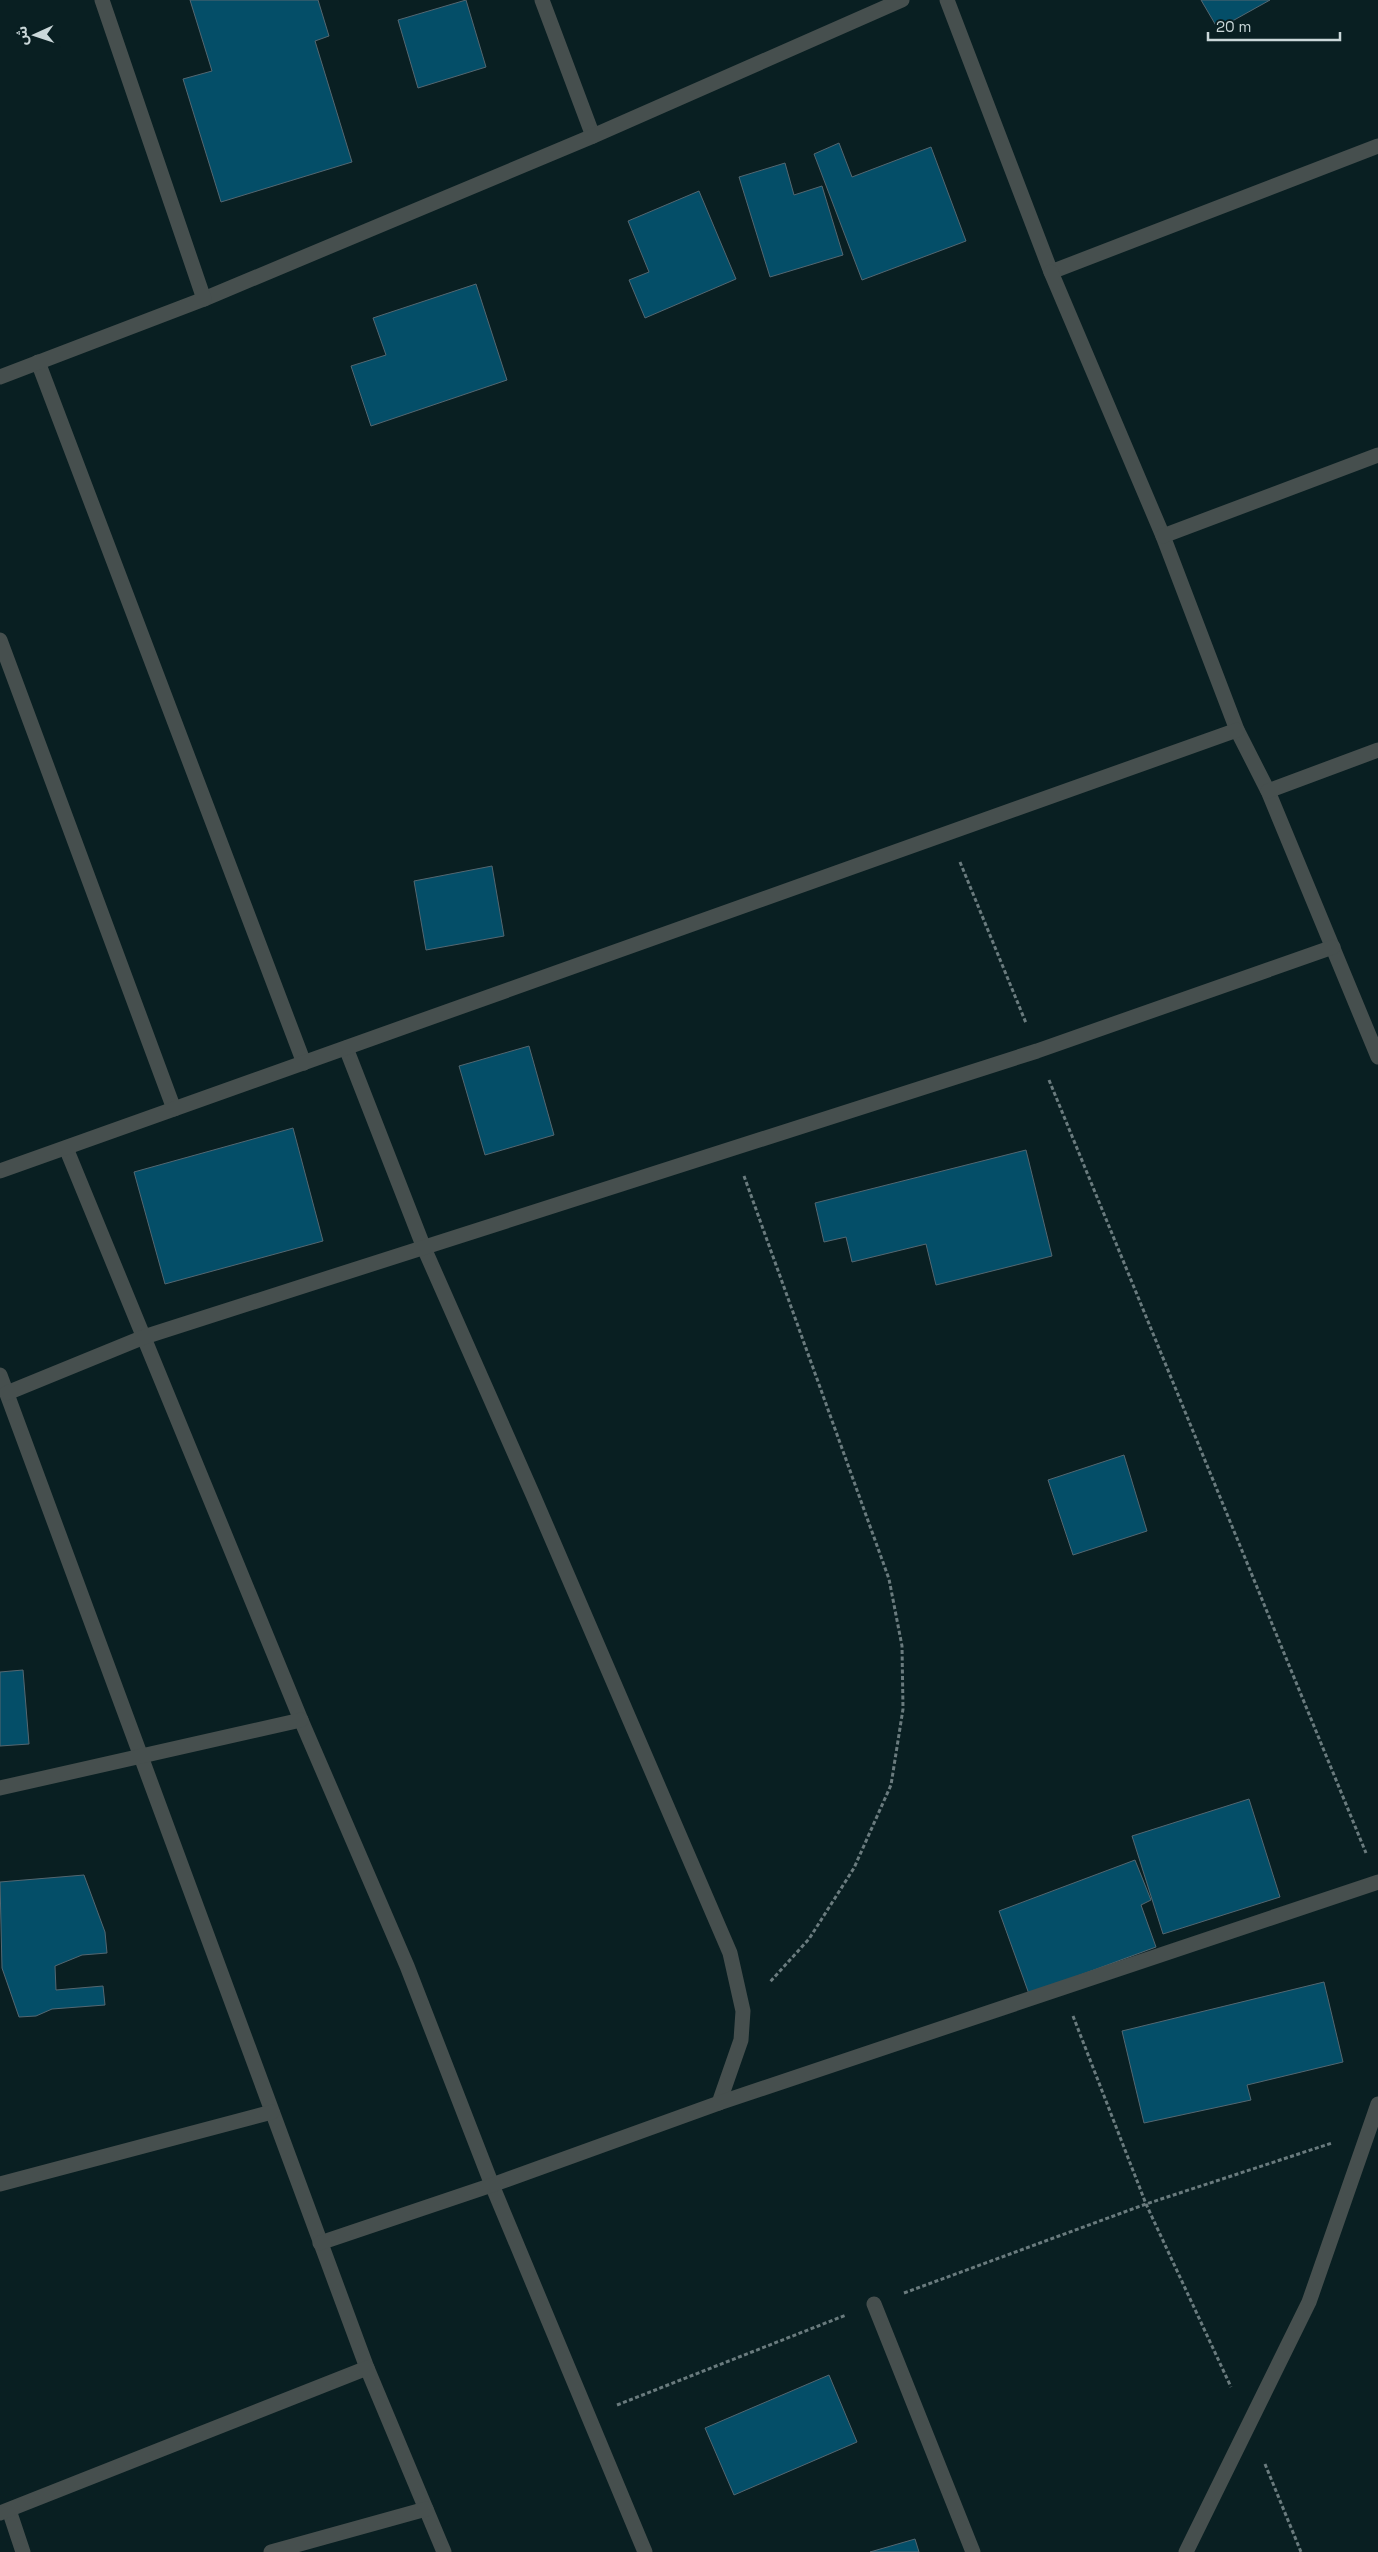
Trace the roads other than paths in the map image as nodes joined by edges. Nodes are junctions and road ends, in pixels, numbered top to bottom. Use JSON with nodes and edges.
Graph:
{"nodes":[{"id":1,"x":102,"y":0,"type":"edge"},
{"id":2,"x":542,"y":0,"type":"edge"},
{"id":3,"x":902,"y":0,"type":"edge"},
{"id":4,"x":947,"y":0,"type":"edge"},
{"id":5,"x":593,"y":136,"type":"junction"},
{"id":6,"x":1378,"y":146,"type":"edge"},
{"id":7,"x":1051,"y":272,"type":"junction"},
{"id":8,"x":204,"y":299,"type":"junction"},
{"id":9,"x":38,"y":362,"type":"junction"},
{"id":10,"x":0,"y":377,"type":"edge"},
{"id":11,"x":1378,"y":455,"type":"edge"},
{"id":12,"x":1163,"y":536,"type":"junction"},
{"id":13,"x":0,"y":640,"type":"edge"},
{"id":14,"x":1237,"y":730,"type":"junction"},
{"id":15,"x":1378,"y":750,"type":"edge"},
{"id":16,"x":1268,"y":791,"type":"junction"},
{"id":17,"x":1332,"y":947,"type":"junction"},
{"id":18,"x":346,"y":1048,"type":"junction"},
{"id":19,"x":1378,"y":1057,"type":"edge"},
{"id":20,"x":304,"y":1063,"type":"junction"},
{"id":21,"x":174,"y":1109,"type":"junction"},
{"id":22,"x":66,"y":1148,"type":"junction"},
{"id":23,"x":0,"y":1171,"type":"edge"},
{"id":24,"x":424,"y":1248,"type":"junction"},
{"id":25,"x":144,"y":1337,"type":"junction"},
{"id":26,"x":0,"y":1376,"type":"edge"},
{"id":27,"x":6,"y":1393,"type":"junction"},
{"id":28,"x":301,"y":1720,"type":"junction"},
{"id":29,"x":141,"y":1756,"type":"junction"},
{"id":30,"x":0,"y":1788,"type":"edge"},
{"id":31,"x":1378,"y":1882,"type":"edge"},
{"id":32,"x":719,"y":2103,"type":"junction"},
{"id":33,"x":1378,"y":2104,"type":"edge"},
{"id":34,"x":272,"y":2112,"type":"junction"},
{"id":35,"x":0,"y":2184,"type":"edge"},
{"id":36,"x":492,"y":2185,"type":"junction"},
{"id":37,"x":320,"y":2242,"type":"junction"},
{"id":38,"x":874,"y":2304,"type":"road end"},
{"id":39,"x":367,"y":2368,"type":"junction"},
{"id":40,"x":426,"y":2509,"type":"junction"},
{"id":41,"x":4,"y":2511,"type":"edge"},
{"id":42,"x":23,"y":2552,"type":"edge"},
{"id":43,"x":271,"y":2552,"type":"edge"},
{"id":44,"x":444,"y":2552,"type":"edge"},
{"id":45,"x":645,"y":2552,"type":"edge"},
{"id":46,"x":973,"y":2552,"type":"edge"},
{"id":47,"x":1186,"y":2552,"type":"edge"}],
"edges":[{"from":1,"to":8,"type":"street"},
{"from":2,"to":5,"type":"street"},
{"from":3,"to":5,"type":"street"},
{"from":4,"to":7,"type":"street"},
{"from":5,"to":8,"type":"street"},
{"from":6,"to":7,"type":"street"},
{"from":7,"to":12,"type":"street"},
{"from":8,"to":9,"type":"street"},
{"from":9,"to":10,"type":"street"},
{"from":9,"to":20,"type":"street"},
{"from":11,"to":12,"type":"street"},
{"from":12,"to":14,"type":"street"},
{"from":13,"to":21,"type":"street"},
{"from":14,"to":16,"type":"street"},
{"from":14,"to":18,"type":"street"},
{"from":15,"to":16,"type":"street"},
{"from":16,"to":17,"type":"street"},
{"from":17,"to":19,"type":"street"},
{"from":17,"to":24,"type":"street"},
{"from":18,"to":20,"type":"street"},
{"from":18,"to":24,"type":"street"},
{"from":20,"to":21,"type":"street"},
{"from":21,"to":22,"type":"street"},
{"from":22,"to":23,"type":"street"},
{"from":22,"to":25,"type":"street"},
{"from":24,"to":25,"type":"street"},
{"from":24,"to":32,"type":"street"},
{"from":25,"to":27,"type":"street"},
{"from":25,"to":28,"type":"street"},
{"from":26,"to":27,"type":"street"},
{"from":27,"to":29,"type":"street"},
{"from":28,"to":29,"type":"street"},
{"from":28,"to":36,"type":"street"},
{"from":29,"to":30,"type":"street"},
{"from":29,"to":34,"type":"street"},
{"from":31,"to":32,"type":"street"},
{"from":32,"to":36,"type":"street"},
{"from":33,"to":47,"type":"street"},
{"from":34,"to":35,"type":"street"},
{"from":34,"to":37,"type":"street"},
{"from":36,"to":37,"type":"street"},
{"from":36,"to":45,"type":"street"},
{"from":37,"to":39,"type":"street"},
{"from":38,"to":46,"type":"street"},
{"from":39,"to":40,"type":"street"},
{"from":39,"to":41,"type":"street"},
{"from":40,"to":43,"type":"street"},
{"from":40,"to":44,"type":"street"},
{"from":41,"to":42,"type":"street"}]}
